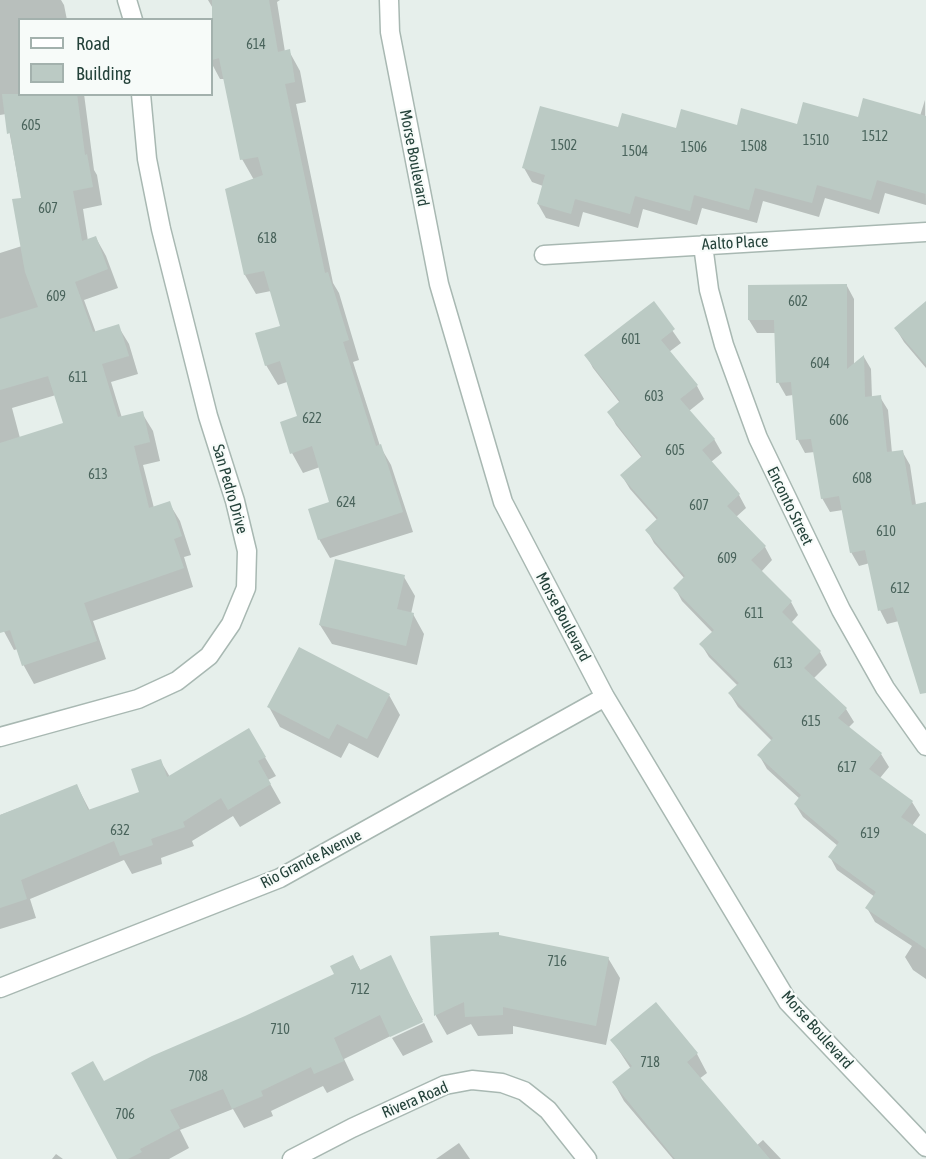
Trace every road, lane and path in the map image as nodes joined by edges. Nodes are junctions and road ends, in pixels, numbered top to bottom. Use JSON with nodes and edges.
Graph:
{"nodes":[{"id":1,"x":128,"y":0,"type":"edge"},
{"id":2,"x":388,"y":0,"type":"edge"},
{"id":3,"x":132,"y":18,"type":"edge"},
{"id":4,"x":141,"y":96,"type":"edge"},
{"id":5,"x":926,"y":232,"type":"edge"},
{"id":6,"x":703,"y":245,"type":"junction"},
{"id":7,"x":544,"y":255,"type":"dead end"},
{"id":8,"x":606,"y":697,"type":"junction"},
{"id":9,"x":0,"y":737,"type":"edge"},
{"id":10,"x":926,"y":746,"type":"edge"},
{"id":11,"x":0,"y":988,"type":"edge"},
{"id":12,"x":926,"y":1147,"type":"edge"},
{"id":13,"x":292,"y":1159,"type":"edge"},
{"id":14,"x":587,"y":1159,"type":"edge"}],
"edges":[{"from":1,"to":3,"type":"street"},
{"from":2,"to":8,"type":"street","name":"Morse Boulevard"},
{"from":4,"to":9,"type":"street","name":"San Pedro Drive"},
{"from":5,"to":6,"type":"street","name":"Aalto Place"},
{"from":6,"to":7,"type":"street","name":"Aalto Place"},
{"from":6,"to":10,"type":"street","name":"Enconto Street"},
{"from":8,"to":11,"type":"street","name":"Rio Grande Avenue"},
{"from":8,"to":12,"type":"street","name":"Morse Boulevard"},
{"from":13,"to":14,"type":"street","name":"Rivera Road"}]}
